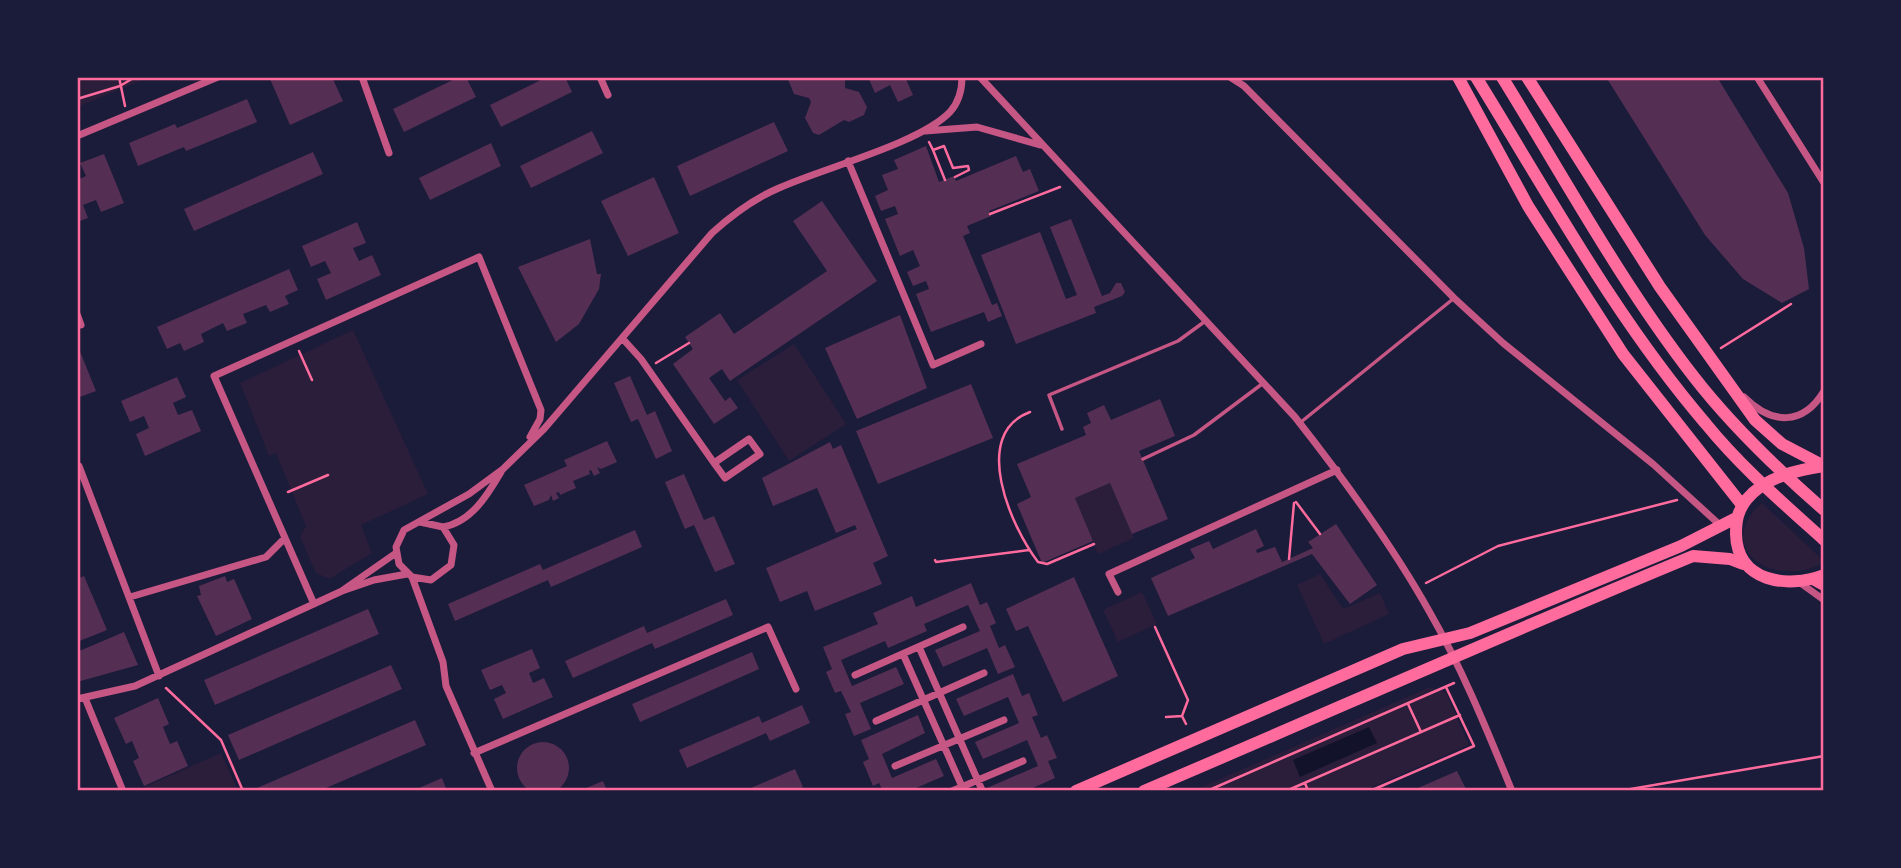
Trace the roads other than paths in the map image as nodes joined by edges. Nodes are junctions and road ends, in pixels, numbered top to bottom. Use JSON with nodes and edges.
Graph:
{"nodes":[{"id":1,"x":218,"y":77,"type":"edge"},
{"id":2,"x":362,"y":77,"type":"edge"},
{"id":3,"x":600,"y":77,"type":"edge"},
{"id":4,"x":962,"y":77,"type":"edge"},
{"id":5,"x":980,"y":77,"type":"edge"},
{"id":6,"x":1230,"y":77,"type":"edge"},
{"id":7,"x":1456,"y":77,"type":"edge"},
{"id":8,"x":1476,"y":77,"type":"edge"},
{"id":9,"x":1502,"y":77,"type":"edge"},
{"id":10,"x":1527,"y":77,"type":"edge"},
{"id":11,"x":1757,"y":77,"type":"edge"},
{"id":12,"x":608,"y":94,"type":"dead end"},
{"id":13,"x":924,"y":131,"type":"junction"},
{"id":14,"x":77,"y":136,"type":"edge"},
{"id":15,"x":1041,"y":145,"type":"junction"},
{"id":16,"x":389,"y":153,"type":"dead end"},
{"id":17,"x":848,"y":161,"type":"junction"},
{"id":18,"x":1824,"y":183,"type":"edge"},
{"id":19,"x":1454,"y":298,"type":"junction"},
{"id":20,"x":77,"y":314,"type":"edge"},
{"id":21,"x":1205,"y":322,"type":"junction"},
{"id":22,"x":81,"y":325,"type":"dead end"},
{"id":23,"x":622,"y":338,"type":"junction"},
{"id":24,"x":981,"y":344,"type":"dead end"},
{"id":25,"x":1262,"y":384,"type":"junction"},
{"id":26,"x":1732,"y":384,"type":"junction"},
{"id":27,"x":1824,"y":391,"type":"edge"},
{"id":28,"x":1299,"y":423,"type":"junction"},
{"id":29,"x":1062,"y":429,"type":"dead end"},
{"id":30,"x":528,"y":441,"type":"junction"},
{"id":31,"x":1143,"y":459,"type":"dead end"},
{"id":32,"x":714,"y":463,"type":"junction"},
{"id":33,"x":79,"y":466,"type":"dead end"},
{"id":34,"x":1824,"y":466,"type":"edge"},
{"id":35,"x":503,"y":469,"type":"junction"},
{"id":36,"x":1337,"y":470,"type":"junction"},
{"id":37,"x":1746,"y":501,"type":"junction"},
{"id":38,"x":1824,"y":510,"type":"edge"},
{"id":39,"x":1736,"y":518,"type":"junction"},
{"id":40,"x":420,"y":522,"type":"junction"},
{"id":41,"x":1721,"y":526,"type":"junction"},
{"id":42,"x":443,"y":527,"type":"junction"},
{"id":43,"x":285,"y":538,"type":"junction"},
{"id":44,"x":1824,"y":540,"type":"edge"},
{"id":45,"x":396,"y":553,"type":"junction"},
{"id":46,"x":1743,"y":564,"type":"junction"},
{"id":47,"x":410,"y":576,"type":"junction"},
{"id":48,"x":1820,"y":580,"type":"edge"},
{"id":49,"x":1799,"y":582,"type":"junction"},
{"id":50,"x":342,"y":591,"type":"junction"},
{"id":51,"x":1118,"y":592,"type":"dead end"},
{"id":52,"x":130,"y":597,"type":"junction"},
{"id":53,"x":1824,"y":600,"type":"edge"},
{"id":54,"x":314,"y":604,"type":"junction"},
{"id":55,"x":963,"y":627,"type":"dead end"},
{"id":56,"x":1444,"y":639,"type":"junction"},
{"id":57,"x":919,"y":647,"type":"junction"},
{"id":58,"x":903,"y":653,"type":"junction"},
{"id":59,"x":1453,"y":657,"type":"junction"},
{"id":60,"x":984,"y":673,"type":"dead end"},
{"id":61,"x":855,"y":675,"type":"dead end"},
{"id":62,"x":159,"y":676,"type":"junction"},
{"id":63,"x":796,"y":689,"type":"dead end"},
{"id":64,"x":939,"y":693,"type":"junction"},
{"id":65,"x":81,"y":698,"type":"edge"},
{"id":66,"x":924,"y":699,"type":"junction"},
{"id":67,"x":1004,"y":720,"type":"dead end"},
{"id":68,"x":876,"y":721,"type":"dead end"},
{"id":69,"x":959,"y":739,"type":"junction"},
{"id":70,"x":944,"y":745,"type":"junction"},
{"id":71,"x":474,"y":753,"type":"junction"},
{"id":72,"x":1023,"y":761,"type":"dead end"},
{"id":73,"x":895,"y":766,"type":"dead end"},
{"id":74,"x":977,"y":780,"type":"junction"},
{"id":75,"x":963,"y":789,"type":"edge"},
{"id":76,"x":982,"y":790,"type":"edge"},
{"id":77,"x":123,"y":791,"type":"edge"},
{"id":78,"x":492,"y":791,"type":"edge"},
{"id":79,"x":952,"y":791,"type":"edge"},
{"id":80,"x":1076,"y":791,"type":"edge"},
{"id":81,"x":1144,"y":791,"type":"edge"},
{"id":82,"x":1512,"y":791,"type":"edge"}],
"edges":[{"from":1,"to":14,"type":"street"},
{"from":2,"to":16,"type":"street"},
{"from":3,"to":12,"type":"street"},
{"from":4,"to":13,"type":"street"},
{"from":5,"to":15,"type":"street"},
{"from":6,"to":19,"type":"street"},
{"from":7,"to":37,"type":"main road"},
{"from":8,"to":44,"type":"main road"},
{"from":9,"to":38,"type":"main road"},
{"from":10,"to":26,"type":"main road"},
{"from":11,"to":18,"type":"street"},
{"from":13,"to":15,"type":"street"},
{"from":13,"to":17,"type":"street"},
{"from":15,"to":21,"type":"street"},
{"from":17,"to":23,"type":"street"},
{"from":17,"to":24,"type":"street"},
{"from":19,"to":28,"type":"lane"},
{"from":19,"to":41,"type":"street"},
{"from":20,"to":22,"type":"street"},
{"from":21,"to":25,"type":"street"},
{"from":21,"to":29,"type":"lane"},
{"from":23,"to":30,"type":"street"},
{"from":23,"to":32,"type":"street"},
{"from":25,"to":28,"type":"street"},
{"from":25,"to":31,"type":"lane"},
{"from":26,"to":27,"type":"street"},
{"from":26,"to":34,"type":"main road"},
{"from":28,"to":36,"type":"street"},
{"from":30,"to":35,"type":"street"},
{"from":30,"to":43,"type":"street"},
{"from":32,"to":32,"type":"street"},
{"from":33,"to":52,"type":"street"},
{"from":34,"to":37,"type":"main road"},
{"from":35,"to":40,"type":"street"},
{"from":35,"to":42,"type":"street"},
{"from":36,"to":51,"type":"street"},
{"from":36,"to":56,"type":"street"},
{"from":37,"to":39,"type":"main road"},
{"from":39,"to":41,"type":"main road"},
{"from":39,"to":46,"type":"main road"},
{"from":40,"to":42,"type":"street"},
{"from":40,"to":45,"type":"street"},
{"from":41,"to":56,"type":"main road"},
{"from":42,"to":47,"type":"street"},
{"from":43,"to":52,"type":"street"},
{"from":43,"to":54,"type":"street"},
{"from":45,"to":47,"type":"street"},
{"from":45,"to":50,"type":"street"},
{"from":46,"to":49,"type":"main road"},
{"from":46,"to":59,"type":"main road"},
{"from":47,"to":50,"type":"street"},
{"from":47,"to":71,"type":"street"},
{"from":48,"to":49,"type":"main road"},
{"from":49,"to":53,"type":"street"},
{"from":50,"to":54,"type":"street"},
{"from":52,"to":62,"type":"street"},
{"from":54,"to":62,"type":"street"},
{"from":55,"to":57,"type":"street"},
{"from":56,"to":59,"type":"street"},
{"from":56,"to":80,"type":"main road"},
{"from":57,"to":58,"type":"street"},
{"from":57,"to":64,"type":"street"},
{"from":58,"to":61,"type":"street"},
{"from":58,"to":66,"type":"street"},
{"from":59,"to":81,"type":"main road"},
{"from":59,"to":82,"type":"street"},
{"from":60,"to":64,"type":"street"},
{"from":62,"to":65,"type":"street"},
{"from":63,"to":71,"type":"street"},
{"from":64,"to":66,"type":"street"},
{"from":64,"to":69,"type":"street"},
{"from":65,"to":77,"type":"street"},
{"from":66,"to":68,"type":"street"},
{"from":66,"to":70,"type":"street"},
{"from":67,"to":69,"type":"street"},
{"from":69,"to":70,"type":"street"},
{"from":69,"to":74,"type":"street"},
{"from":70,"to":73,"type":"street"},
{"from":70,"to":75,"type":"street"},
{"from":71,"to":78,"type":"street"},
{"from":72,"to":74,"type":"street"},
{"from":74,"to":75,"type":"street"},
{"from":74,"to":76,"type":"street"},
{"from":75,"to":79,"type":"street"}]}
